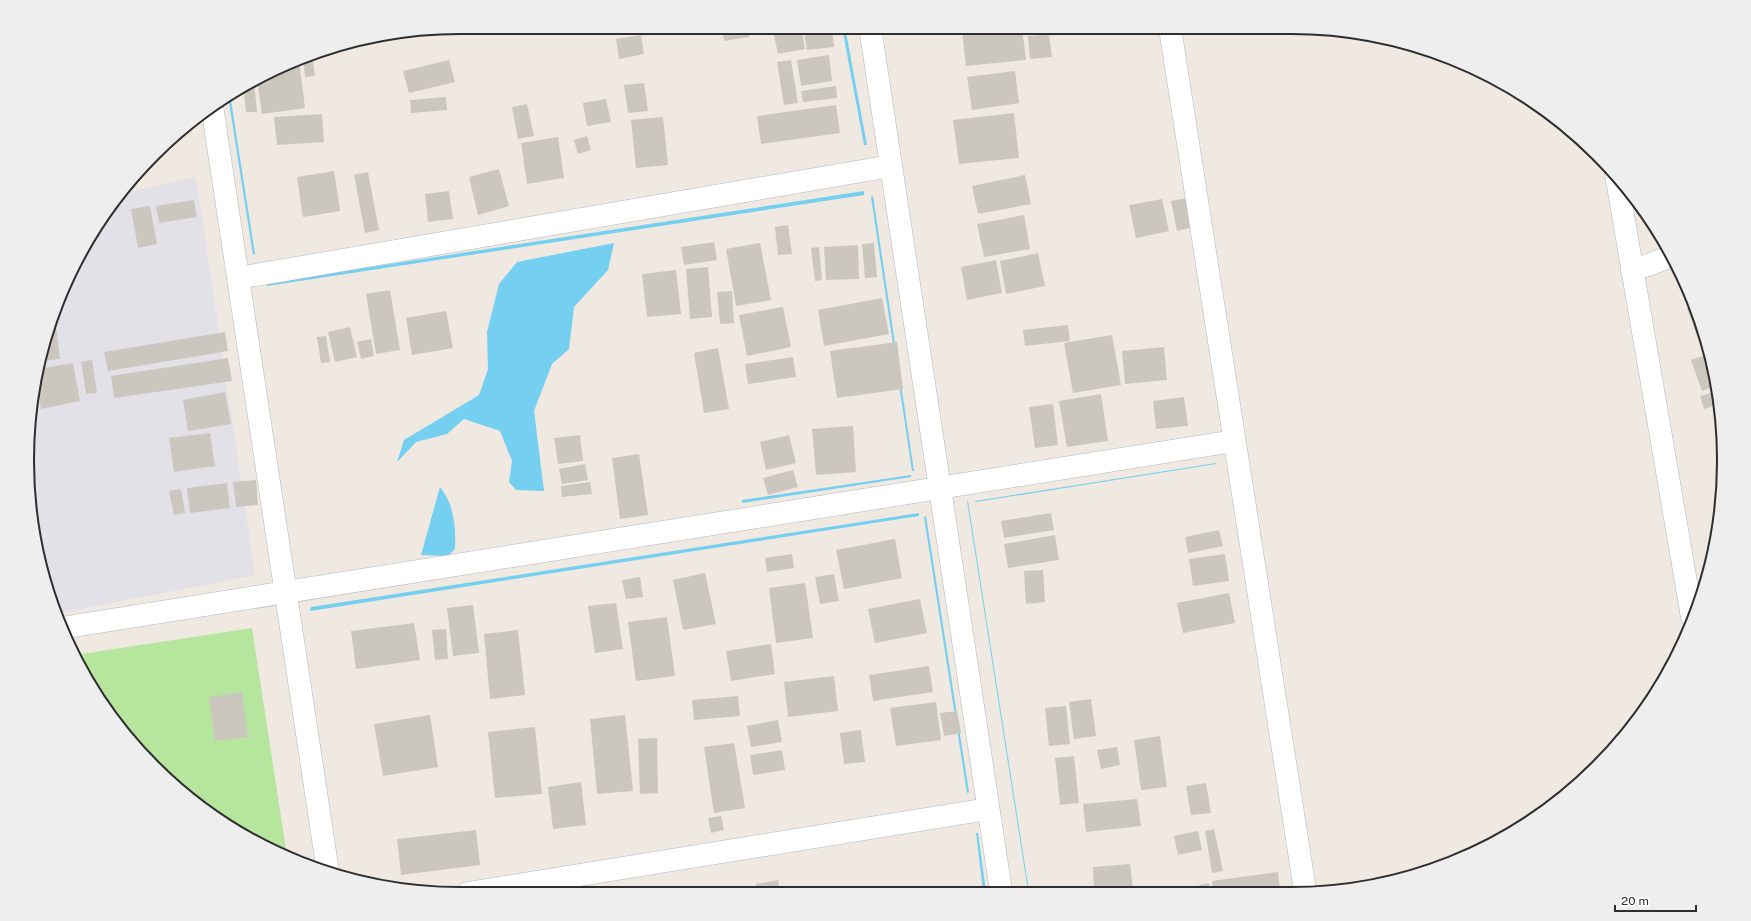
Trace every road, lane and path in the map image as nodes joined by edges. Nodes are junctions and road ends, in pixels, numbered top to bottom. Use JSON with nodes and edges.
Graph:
{"nodes":[{"id":1,"x":871,"y":34,"type":"edge"},
{"id":2,"x":1171,"y":34,"type":"edge"},
{"id":3,"x":213,"y":114,"type":"edge"},
{"id":4,"x":891,"y":166,"type":"junction"},
{"id":5,"x":1618,"y":188,"type":"edge"},
{"id":6,"x":1666,"y":258,"type":"edge"},
{"id":7,"x":1632,"y":271,"type":"junction"},
{"id":8,"x":238,"y":278,"type":"junction"},
{"id":9,"x":1234,"y":441,"type":"junction"},
{"id":10,"x":940,"y":488,"type":"junction"},
{"id":11,"x":286,"y":593,"type":"junction"},
{"id":12,"x":1690,"y":609,"type":"edge"},
{"id":13,"x":67,"y":627,"type":"edge"},
{"id":14,"x":988,"y":809,"type":"junction"},
{"id":15,"x":327,"y":865,"type":"edge"},
{"id":16,"x":1304,"y":886,"type":"edge"},
{"id":17,"x":505,"y":887,"type":"edge"},
{"id":18,"x":1000,"y":887,"type":"edge"}],
"edges":[{"from":1,"to":4,"type":"street"},
{"from":2,"to":9,"type":"street"},
{"from":3,"to":8,"type":"street"},
{"from":4,"to":8,"type":"street"},
{"from":4,"to":10,"type":"street"},
{"from":5,"to":7,"type":"street"},
{"from":6,"to":7,"type":"street"},
{"from":7,"to":12,"type":"street"},
{"from":8,"to":11,"type":"street"},
{"from":9,"to":10,"type":"street"},
{"from":9,"to":16,"type":"street"},
{"from":10,"to":11,"type":"street"},
{"from":10,"to":14,"type":"street"},
{"from":11,"to":13,"type":"street"},
{"from":11,"to":15,"type":"street"},
{"from":14,"to":17,"type":"street"},
{"from":14,"to":18,"type":"street"}]}
